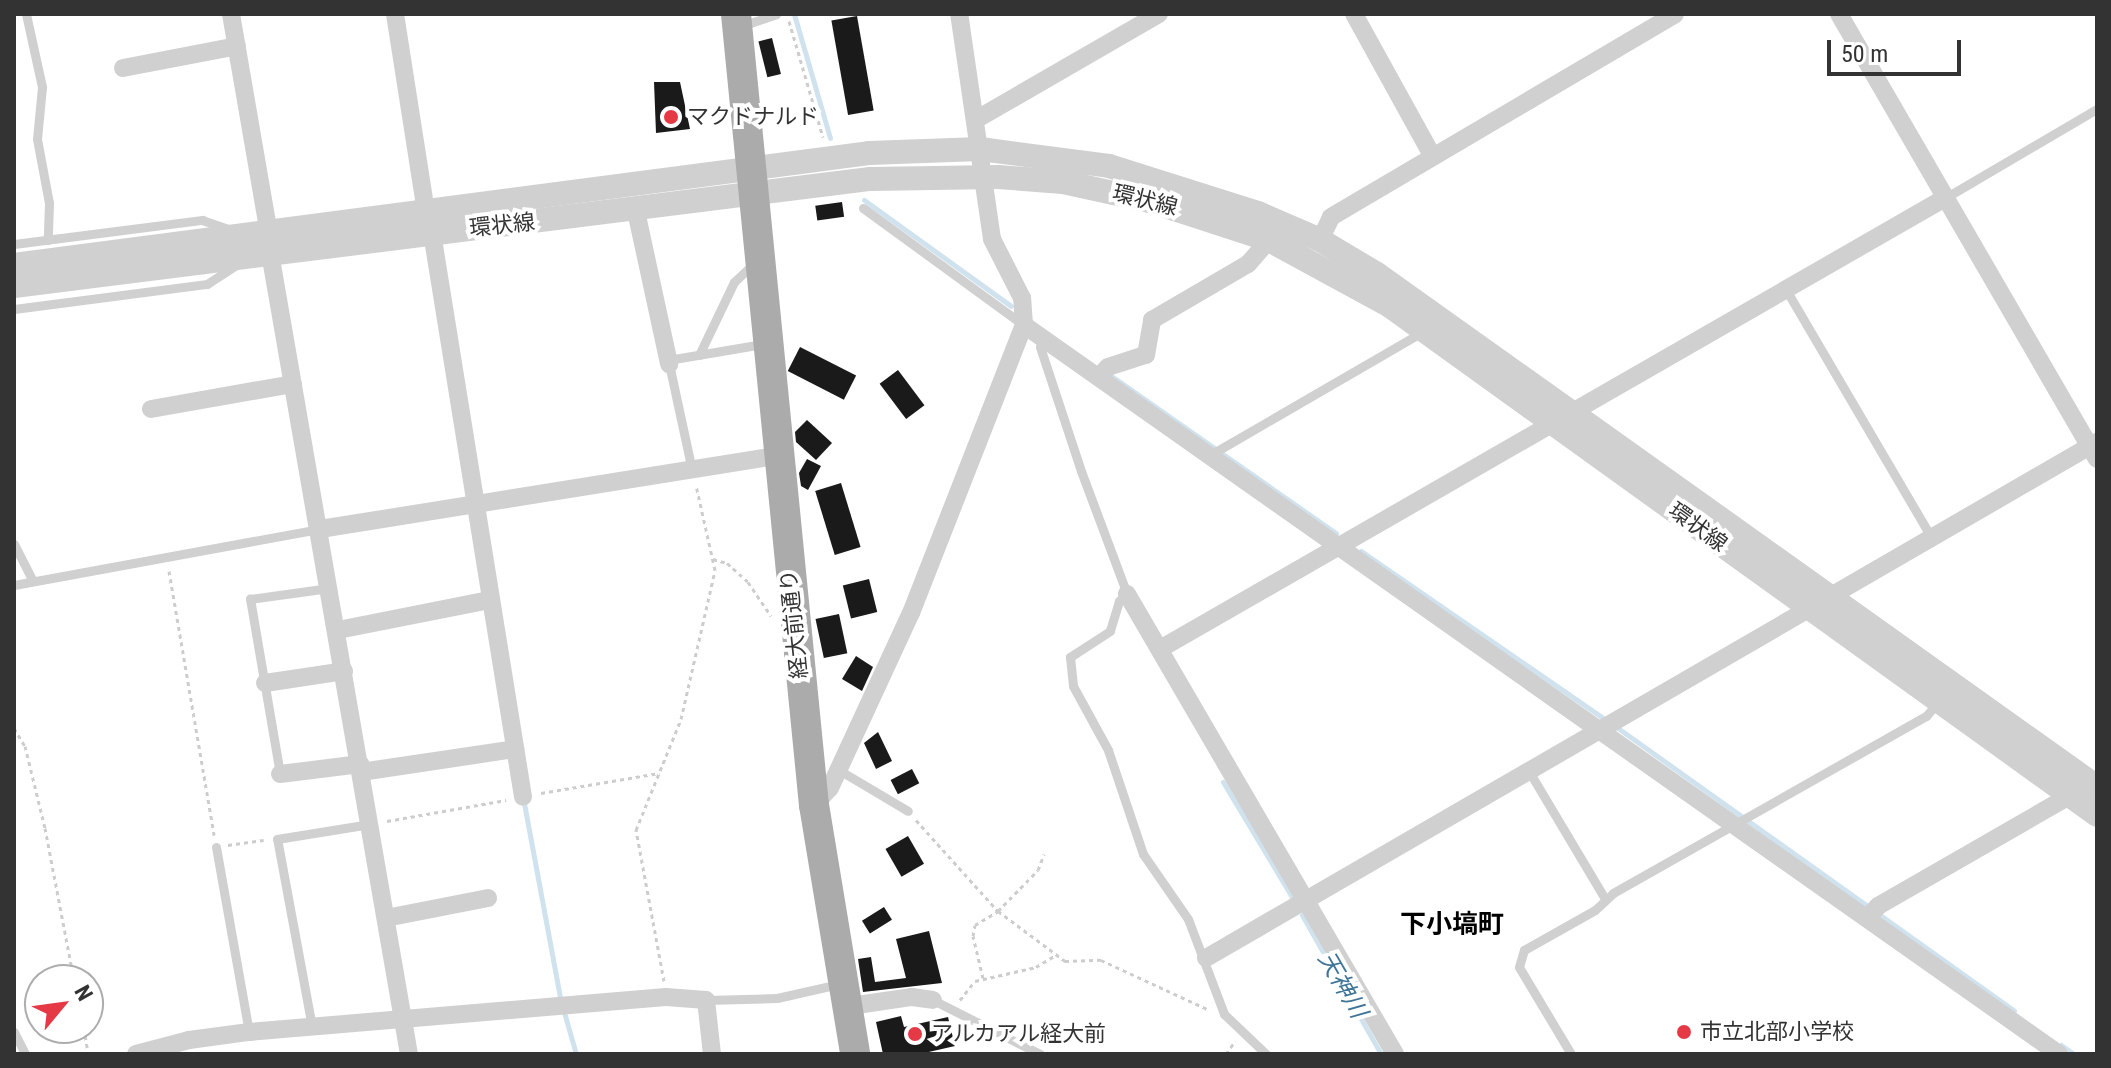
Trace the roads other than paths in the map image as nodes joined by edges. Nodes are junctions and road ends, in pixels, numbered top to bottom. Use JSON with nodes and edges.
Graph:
{"nodes":[{"id":1,"x":26,"y":14,"type":"edge"},
{"id":2,"x":231,"y":14,"type":"edge"},
{"id":3,"x":395,"y":14,"type":"edge"},
{"id":4,"x":776,"y":14,"type":"edge"},
{"id":5,"x":959,"y":14,"type":"edge"},
{"id":6,"x":1159,"y":14,"type":"edge"},
{"id":7,"x":1354,"y":14,"type":"edge"},
{"id":8,"x":1675,"y":14,"type":"edge"},
{"id":9,"x":1839,"y":14,"type":"edge"},
{"id":10,"x":737,"y":20,"type":"edge"},
{"id":11,"x":237,"y":46,"type":"junction"},
{"id":12,"x":123,"y":68,"type":"dead end"},
{"id":13,"x":2097,"y":109,"type":"edge"},
{"id":14,"x":977,"y":119,"type":"junction"},
{"id":15,"x":980,"y":149,"type":"junction"},
{"id":16,"x":1433,"y":157,"type":"junction"},
{"id":17,"x":983,"y":176,"type":"junction"},
{"id":18,"x":752,"y":179,"type":"junction"},
{"id":19,"x":1945,"y":198,"type":"junction"},
{"id":20,"x":863,"y":208,"type":"dead end"},
{"id":21,"x":636,"y":211,"type":"junction"},
{"id":22,"x":429,"y":223,"type":"junction"},
{"id":23,"x":48,"y":240,"type":"junction"},
{"id":24,"x":1269,"y":240,"type":"junction"},
{"id":25,"x":1320,"y":240,"type":"junction"},
{"id":26,"x":14,"y":244,"type":"edge"},
{"id":27,"x":257,"y":244,"type":"junction"},
{"id":28,"x":759,"y":261,"type":"junction"},
{"id":29,"x":14,"y":265,"type":"edge"},
{"id":30,"x":14,"y":286,"type":"edge"},
{"id":31,"x":1785,"y":288,"type":"junction"},
{"id":32,"x":14,"y":309,"type":"edge"},
{"id":33,"x":1024,"y":325,"type":"junction"},
{"id":34,"x":1425,"y":330,"type":"junction"},
{"id":35,"x":1043,"y":338,"type":"junction"},
{"id":36,"x":767,"y":343,"type":"junction"},
{"id":37,"x":699,"y":355,"type":"junction"},
{"id":38,"x":668,"y":362,"type":"junction"},
{"id":39,"x":1099,"y":377,"type":"junction"},
{"id":40,"x":293,"y":384,"type":"junction"},
{"id":41,"x":151,"y":409,"type":"dead end"},
{"id":42,"x":1574,"y":412,"type":"junction"},
{"id":43,"x":1553,"y":424,"type":"junction"},
{"id":44,"x":2095,"y":449,"type":"edge"},
{"id":45,"x":776,"y":456,"type":"junction"},
{"id":46,"x":1209,"y":456,"type":"junction"},
{"id":47,"x":691,"y":466,"type":"junction"},
{"id":48,"x":473,"y":504,"type":"junction"},
{"id":49,"x":320,"y":529,"type":"junction"},
{"id":50,"x":1933,"y":540,"type":"junction"},
{"id":51,"x":14,"y":544,"type":"edge"},
{"id":52,"x":1340,"y":547,"type":"junction"},
{"id":53,"x":32,"y":579,"type":"junction"},
{"id":54,"x":14,"y":585,"type":"edge"},
{"id":55,"x":331,"y":588,"type":"junction"},
{"id":56,"x":1127,"y":594,"type":"junction"},
{"id":57,"x":490,"y":600,"type":"junction"},
{"id":58,"x":1823,"y":605,"type":"junction"},
{"id":59,"x":338,"y":630,"type":"junction"},
{"id":60,"x":1160,"y":649,"type":"junction"},
{"id":61,"x":344,"y":671,"type":"junction"},
{"id":62,"x":265,"y":683,"type":"junction"},
{"id":63,"x":1938,"y":702,"type":"junction"},
{"id":64,"x":1602,"y":731,"type":"junction"},
{"id":65,"x":515,"y":749,"type":"junction"},
{"id":66,"x":361,"y":768,"type":"junction"},
{"id":67,"x":838,"y":770,"type":"junction"},
{"id":68,"x":1530,"y":773,"type":"junction"},
{"id":69,"x":280,"y":774,"type":"joint"},
{"id":70,"x":2095,"y":784,"type":"edge"},
{"id":71,"x":2070,"y":795,"type":"junction"},
{"id":72,"x":523,"y":797,"type":"dead end"},
{"id":73,"x":814,"y":805,"type":"junction"},
{"id":74,"x":908,"y":811,"type":"road end"},
{"id":75,"x":2097,"y":815,"type":"edge"},
{"id":76,"x":370,"y":824,"type":"junction"},
{"id":77,"x":1736,"y":825,"type":"junction"},
{"id":78,"x":216,"y":847,"type":"road end"},
{"id":79,"x":488,"y":898,"type":"dead end"},
{"id":80,"x":1605,"y":899,"type":"junction"},
{"id":81,"x":1307,"y":901,"type":"junction"},
{"id":82,"x":386,"y":918,"type":"junction"},
{"id":83,"x":1867,"y":918,"type":"junction"},
{"id":84,"x":1206,"y":958,"type":"junction"},
{"id":85,"x":848,"y":994,"type":"junction"},
{"id":86,"x":706,"y":1000,"type":"junction"},
{"id":87,"x":933,"y":1000,"type":"joint"},
{"id":88,"x":402,"y":1021,"type":"junction"},
{"id":89,"x":312,"y":1027,"type":"junction"},
{"id":90,"x":14,"y":1032,"type":"edge"},
{"id":91,"x":249,"y":1032,"type":"junction"},
{"id":92,"x":25,"y":1054,"type":"edge"},
{"id":93,"x":136,"y":1054,"type":"edge"},
{"id":94,"x":409,"y":1054,"type":"edge"},
{"id":95,"x":712,"y":1054,"type":"edge"},
{"id":96,"x":855,"y":1054,"type":"edge"},
{"id":97,"x":1040,"y":1054,"type":"edge"},
{"id":98,"x":1266,"y":1054,"type":"edge"},
{"id":99,"x":1395,"y":1054,"type":"edge"},
{"id":100,"x":1571,"y":1054,"type":"edge"},
{"id":101,"x":2059,"y":1054,"type":"edge"}],
"edges":[{"from":1,"to":23,"type":"lane"},
{"from":2,"to":11,"type":"street"},
{"from":3,"to":22,"type":"street"},
{"from":4,"to":10,"type":"lane"},
{"from":5,"to":14,"type":"street"},
{"from":6,"to":14,"type":"street"},
{"from":7,"to":16,"type":"street"},
{"from":8,"to":16,"type":"street"},
{"from":9,"to":19,"type":"street"},
{"from":10,"to":18,"type":"main road","name":"経大前通り"},
{"from":11,"to":12,"type":"street"},
{"from":11,"to":27,"type":"street"},
{"from":13,"to":19,"type":"lane"},
{"from":14,"to":15,"type":"street"},
{"from":15,"to":17,"type":"street"},
{"from":15,"to":18,"type":"street","name":"環状線"},
{"from":15,"to":25,"type":"street","name":"環状線"},
{"from":16,"to":25,"type":"street"},
{"from":17,"to":18,"type":"street","name":"環状線"},
{"from":17,"to":24,"type":"street","name":"環状線"},
{"from":17,"to":33,"type":"street"},
{"from":18,"to":21,"type":"street","name":"環状線"},
{"from":18,"to":22,"type":"street","name":"環状線"},
{"from":18,"to":28,"type":"main road","name":"経大前通り"},
{"from":19,"to":31,"type":"street"},
{"from":19,"to":44,"type":"street"},
{"from":20,"to":33,"type":"lane"},
{"from":21,"to":22,"type":"street","name":"環状線"},
{"from":21,"to":38,"type":"street"},
{"from":22,"to":27,"type":"street","name":"環状線"},
{"from":22,"to":48,"type":"street"},
{"from":23,"to":26,"type":"lane"},
{"from":23,"to":27,"type":"lane"},
{"from":24,"to":34,"type":"street","name":"環状線"},
{"from":24,"to":39,"type":"street"},
{"from":25,"to":42,"type":"street","name":"環状線"},
{"from":27,"to":29,"type":"street","name":"環状線"},
{"from":27,"to":30,"type":"street","name":"環状線"},
{"from":27,"to":32,"type":"lane"},
{"from":27,"to":40,"type":"street"},
{"from":28,"to":36,"type":"main road","name":"経大前通り"},
{"from":28,"to":37,"type":"lane"},
{"from":31,"to":42,"type":"street"},
{"from":31,"to":50,"type":"lane"},
{"from":33,"to":35,"type":"street"},
{"from":33,"to":67,"type":"street"},
{"from":34,"to":43,"type":"street","name":"環状線"},
{"from":34,"to":46,"type":"lane"},
{"from":35,"to":39,"type":"street"},
{"from":35,"to":56,"type":"lane"},
{"from":36,"to":37,"type":"lane"},
{"from":36,"to":45,"type":"main road","name":"経大前通り"},
{"from":37,"to":38,"type":"lane"},
{"from":38,"to":47,"type":"lane"},
{"from":39,"to":46,"type":"street"},
{"from":40,"to":41,"type":"street"},
{"from":40,"to":49,"type":"street"},
{"from":42,"to":43,"type":"street"},
{"from":42,"to":58,"type":"street","name":"環状線"},
{"from":43,"to":52,"type":"street"},
{"from":43,"to":58,"type":"street","name":"環状線"},
{"from":44,"to":50,"type":"street"},
{"from":45,"to":47,"type":"street"},
{"from":45,"to":73,"type":"main road","name":"経大前通り"},
{"from":46,"to":52,"type":"street"},
{"from":47,"to":48,"type":"street"},
{"from":48,"to":49,"type":"street"},
{"from":48,"to":57,"type":"street"},
{"from":49,"to":53,"type":"lane"},
{"from":49,"to":55,"type":"street"},
{"from":50,"to":58,"type":"street"},
{"from":51,"to":53,"type":"lane"},
{"from":52,"to":60,"type":"street"},
{"from":52,"to":64,"type":"street"},
{"from":53,"to":54,"type":"lane"},
{"from":55,"to":59,"type":"street"},
{"from":55,"to":62,"type":"lane"},
{"from":56,"to":60,"type":"street"},
{"from":56,"to":84,"type":"lane"},
{"from":57,"to":59,"type":"street"},
{"from":57,"to":65,"type":"street"},
{"from":58,"to":63,"type":"street","name":"環状線"},
{"from":58,"to":64,"type":"street"},
{"from":58,"to":70,"type":"street","name":"環状線"},
{"from":59,"to":61,"type":"street"},
{"from":60,"to":81,"type":"street"},
{"from":61,"to":62,"type":"street"},
{"from":61,"to":66,"type":"street"},
{"from":62,"to":69,"type":"lane"},
{"from":63,"to":71,"type":"street","name":"環状線"},
{"from":63,"to":77,"type":"lane"},
{"from":64,"to":68,"type":"street"},
{"from":64,"to":77,"type":"street"},
{"from":65,"to":66,"type":"street"},
{"from":65,"to":72,"type":"street"},
{"from":66,"to":69,"type":"street"},
{"from":66,"to":76,"type":"street"},
{"from":67,"to":73,"type":"street"},
{"from":67,"to":74,"type":"lane"},
{"from":68,"to":80,"type":"lane"},
{"from":68,"to":81,"type":"street"},
{"from":70,"to":71,"type":"street"},
{"from":71,"to":75,"type":"street","name":"環状線"},
{"from":71,"to":83,"type":"street"},
{"from":73,"to":85,"type":"main road","name":"経大前通り"},
{"from":76,"to":82,"type":"street"},
{"from":76,"to":89,"type":"lane"},
{"from":77,"to":80,"type":"lane"},
{"from":77,"to":83,"type":"street"},
{"from":78,"to":91,"type":"lane"},
{"from":79,"to":82,"type":"street"},
{"from":80,"to":100,"type":"lane"},
{"from":81,"to":84,"type":"street"},
{"from":81,"to":99,"type":"street"},
{"from":82,"to":88,"type":"street"},
{"from":83,"to":101,"type":"street"},
{"from":84,"to":98,"type":"lane"},
{"from":85,"to":86,"type":"lane"},
{"from":85,"to":87,"type":"street"},
{"from":85,"to":96,"type":"main road","name":"経大前通り"},
{"from":86,"to":88,"type":"street"},
{"from":86,"to":95,"type":"street"},
{"from":87,"to":97,"type":"lane"},
{"from":88,"to":89,"type":"street"},
{"from":88,"to":94,"type":"street"},
{"from":89,"to":91,"type":"street"},
{"from":90,"to":92,"type":"lane"},
{"from":91,"to":93,"type":"street"}]}
